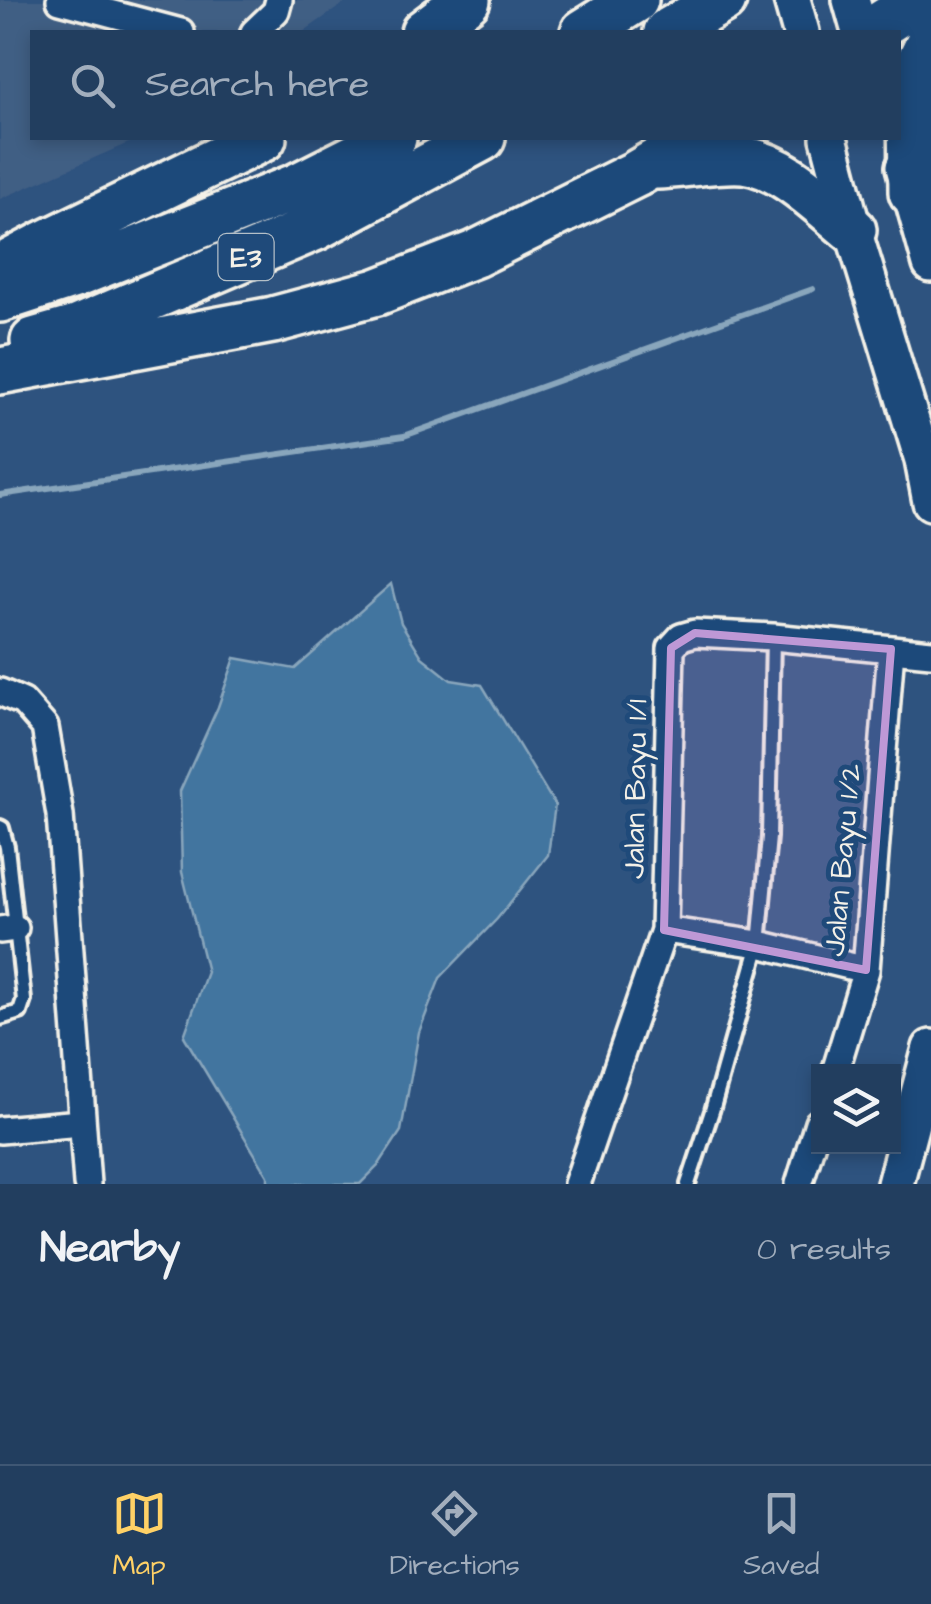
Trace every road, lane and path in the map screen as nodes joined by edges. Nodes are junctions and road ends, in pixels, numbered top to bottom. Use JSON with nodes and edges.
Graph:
{"nodes":[{"id":1,"x":60,"y":0,"type":"edge"},
{"id":2,"x":279,"y":0,"type":"edge"},
{"id":3,"x":467,"y":0,"type":"edge"},
{"id":4,"x":635,"y":0,"type":"edge"},
{"id":5,"x":792,"y":0,"type":"edge"},
{"id":6,"x":851,"y":0,"type":"edge"},
{"id":7,"x":919,"y":0,"type":"edge"},
{"id":8,"x":722,"y":1,"type":"edge"},
{"id":9,"x":173,"y":30,"type":"edge"},
{"id":10,"x":256,"y":30,"type":"edge"},
{"id":11,"x":427,"y":30,"type":"edge"},
{"id":12,"x":587,"y":30,"type":"edge"},
{"id":13,"x":671,"y":30,"type":"edge"},
{"id":14,"x":800,"y":30,"type":"edge"},
{"id":15,"x":859,"y":30,"type":"edge"},
{"id":16,"x":872,"y":30,"type":"edge"},
{"id":17,"x":931,"y":38,"type":"edge"},
{"id":18,"x":259,"y":140,"type":"edge"},
{"id":19,"x":389,"y":140,"type":"edge"},
{"id":20,"x":478,"y":140,"type":"edge"},
{"id":21,"x":694,"y":140,"type":"edge"},
{"id":22,"x":830,"y":140,"type":"edge"},
{"id":23,"x":895,"y":140,"type":"edge"},
{"id":24,"x":649,"y":167,"type":"junction"},
{"id":25,"x":912,"y":192,"type":"junction"},
{"id":26,"x":853,"y":230,"type":"junction"},
{"id":27,"x":931,"y":264,"type":"edge"},
{"id":28,"x":0,"y":268,"type":"edge"},
{"id":29,"x":0,"y":299,"type":"edge"},
{"id":30,"x":0,"y":352,"type":"edge"},
{"id":31,"x":0,"y":372,"type":"edge"},
{"id":32,"x":931,"y":502,"type":"edge"},
{"id":33,"x":773,"y":637,"type":"junction"},
{"id":34,"x":891,"y":649,"type":"junction"},
{"id":35,"x":931,"y":653,"type":"edge"},
{"id":36,"x":0,"y":692,"type":"edge"},
{"id":37,"x":0,"y":827,"type":"edge"},
{"id":38,"x":7,"y":929,"type":"edge"},
{"id":39,"x":664,"y":930,"type":"junction"},
{"id":40,"x":759,"y":944,"type":"junction"},
{"id":41,"x":866,"y":970,"type":"junction"},
{"id":42,"x":0,"y":1018,"type":"edge"},
{"id":43,"x":931,"y":1048,"type":"edge"},
{"id":44,"x":837,"y":1064,"type":"edge"},
{"id":45,"x":81,"y":1123,"type":"junction"},
{"id":46,"x":0,"y":1130,"type":"edge"},
{"id":47,"x":811,"y":1145,"type":"edge"},
{"id":48,"x":87,"y":1184,"type":"edge"},
{"id":49,"x":577,"y":1184,"type":"edge"},
{"id":50,"x":688,"y":1184,"type":"edge"},
{"id":51,"x":799,"y":1184,"type":"edge"},
{"id":52,"x":895,"y":1184,"type":"edge"}],
"edges":[{"from":1,"to":9,"type":"street"},
{"from":2,"to":10,"type":"street"},
{"from":3,"to":11,"type":"highway"},
{"from":4,"to":12,"type":"highway"},
{"from":5,"to":14,"type":"main road"},
{"from":6,"to":15,"type":"main road"},
{"from":7,"to":16,"type":"highway"},
{"from":8,"to":13,"type":"highway"},
{"from":17,"to":25,"type":"highway"},
{"from":18,"to":28,"type":"highway"},
{"from":19,"to":29,"type":"highway","number":"E3"},
{"from":20,"to":30,"type":"highway","number":"E3"},
{"from":21,"to":24,"type":"highway"},
{"from":22,"to":26,"type":"main road"},
{"from":23,"to":25,"type":"main road"},
{"from":24,"to":26,"type":"highway"},
{"from":24,"to":31,"type":"highway"},
{"from":25,"to":27,"type":"main road"},
{"from":26,"to":32,"type":"main road"},
{"from":33,"to":34,"type":"street","name":"Jalan Bayu 1/1"},
{"from":33,"to":39,"type":"street","name":"Jalan Bayu 1/1"},
{"from":33,"to":40,"type":"lane"},
{"from":34,"to":35,"type":"street","name":"Jalan Bayu 1/1"},
{"from":34,"to":41,"type":"street","name":"Jalan Bayu 1/2"},
{"from":36,"to":45,"type":"street"},
{"from":37,"to":38,"type":"lane"},
{"from":38,"to":42,"type":"lane"},
{"from":39,"to":40,"type":"street"},
{"from":39,"to":49,"type":"street","name":"Jalan Bayu 1/1"},
{"from":40,"to":41,"type":"street"},
{"from":40,"to":50,"type":"lane"},
{"from":41,"to":44,"type":"street","name":"Jalan Bayu 1/2"},
{"from":43,"to":52,"type":"main road"},
{"from":45,"to":46,"type":"street"},
{"from":45,"to":48,"type":"street"},
{"from":47,"to":51,"type":"street"}]}
